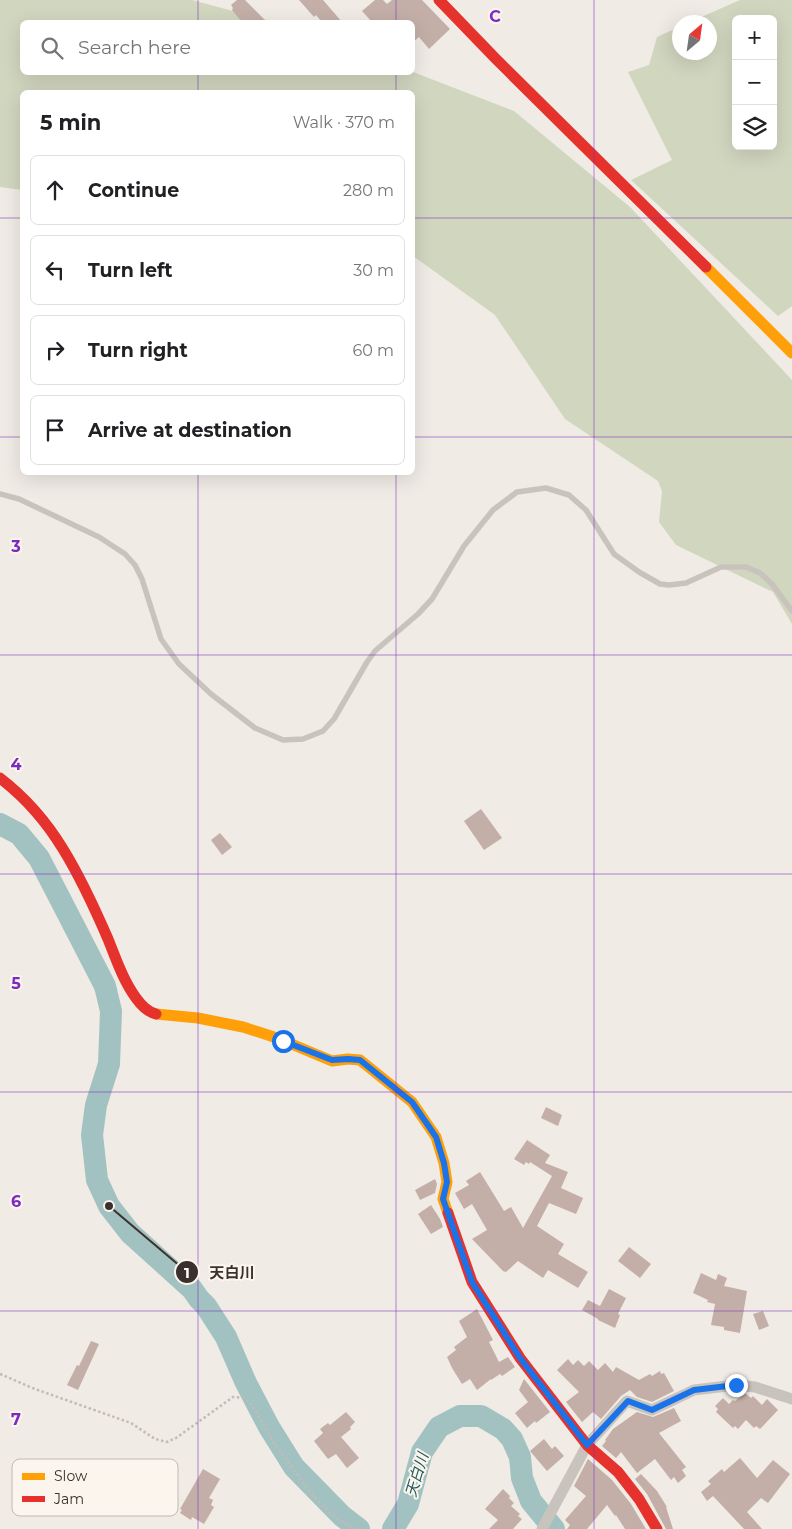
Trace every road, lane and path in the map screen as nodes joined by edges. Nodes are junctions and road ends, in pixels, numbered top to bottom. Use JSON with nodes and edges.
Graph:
{"nodes":[{"id":1,"x":439,"y":0,"type":"edge"},
{"id":2,"x":792,"y":353,"type":"edge"},
{"id":3,"x":0,"y":494,"type":"edge"},
{"id":4,"x":792,"y":611,"type":"edge"},
{"id":5,"x":0,"y":778,"type":"edge"},
{"id":6,"x":0,"y":1374,"type":"edge"},
{"id":7,"x":792,"y":1399,"type":"edge"},
{"id":8,"x":587,"y":1445,"type":"junction"},
{"id":9,"x":356,"y":1529,"type":"edge"},
{"id":10,"x":542,"y":1529,"type":"edge"},
{"id":11,"x":657,"y":1529,"type":"edge"}],
"edges":[{"from":1,"to":2,"type":"street"},
{"from":3,"to":4,"type":"lane"},
{"from":5,"to":8,"type":"street"},
{"from":6,"to":9,"type":"path"},
{"from":7,"to":8,"type":"street"},
{"from":8,"to":10,"type":"street"},
{"from":8,"to":11,"type":"street"}]}
